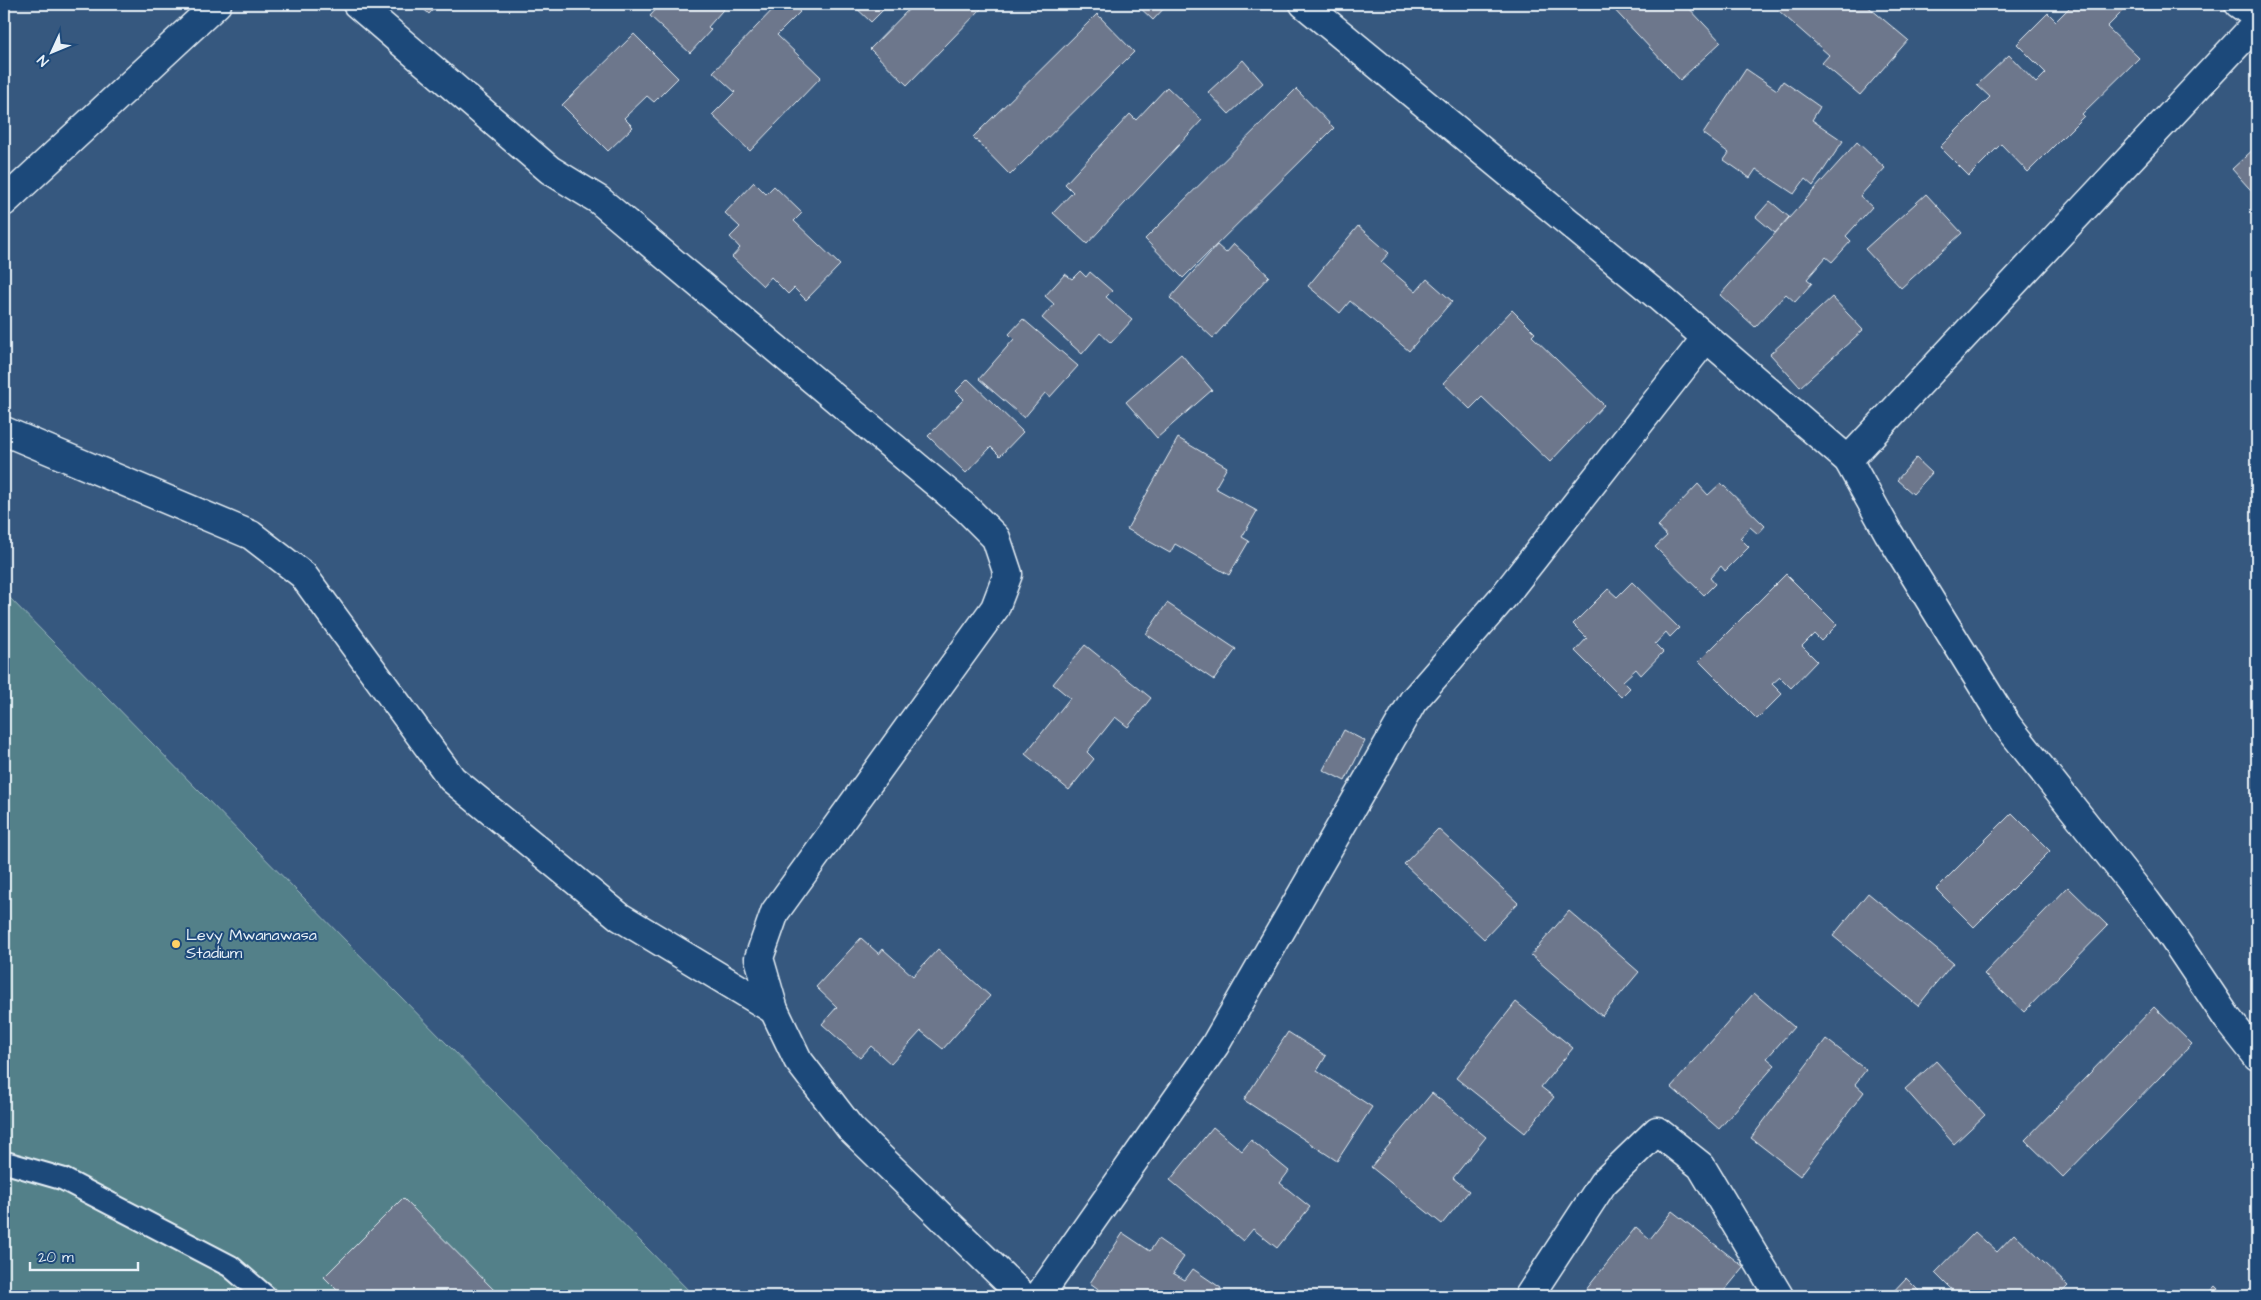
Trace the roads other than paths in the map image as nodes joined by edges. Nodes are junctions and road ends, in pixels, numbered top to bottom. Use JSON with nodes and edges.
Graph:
{"nodes":[{"id":1,"x":217,"y":4,"type":"edge"},
{"id":2,"x":357,"y":4,"type":"edge"},
{"id":3,"x":1304,"y":4,"type":"edge"},
{"id":4,"x":2239,"y":4,"type":"edge"},
{"id":5,"x":2257,"y":17,"type":"edge"},
{"id":6,"x":2257,"y":24,"type":"edge"},
{"id":7,"x":4,"y":202,"type":"edge"},
{"id":8,"x":1706,"y":338,"type":"junction"},
{"id":9,"x":4,"y":432,"type":"edge"},
{"id":10,"x":1848,"y":460,"type":"junction"},
{"id":11,"x":774,"y":1010,"type":"junction"},
{"id":12,"x":2257,"y":1056,"type":"edge"},
{"id":13,"x":4,"y":1162,"type":"edge"},
{"id":14,"x":265,"y":1296,"type":"edge"},
{"id":15,"x":1023,"y":1296,"type":"edge"},
{"id":16,"x":1039,"y":1296,"type":"edge"},
{"id":17,"x":1530,"y":1296,"type":"edge"},
{"id":18,"x":1779,"y":1296,"type":"edge"}],
"edges":[{"from":1,"to":7,"type":"street"},
{"from":2,"to":11,"type":"street"},
{"from":3,"to":8,"type":"street"},
{"from":4,"to":5,"type":"street"},
{"from":6,"to":10,"type":"street"},
{"from":8,"to":10,"type":"street"},
{"from":8,"to":16,"type":"street"},
{"from":9,"to":11,"type":"street"},
{"from":10,"to":12,"type":"street"},
{"from":11,"to":15,"type":"street"},
{"from":13,"to":14,"type":"lane"},
{"from":17,"to":18,"type":"street"}]}
